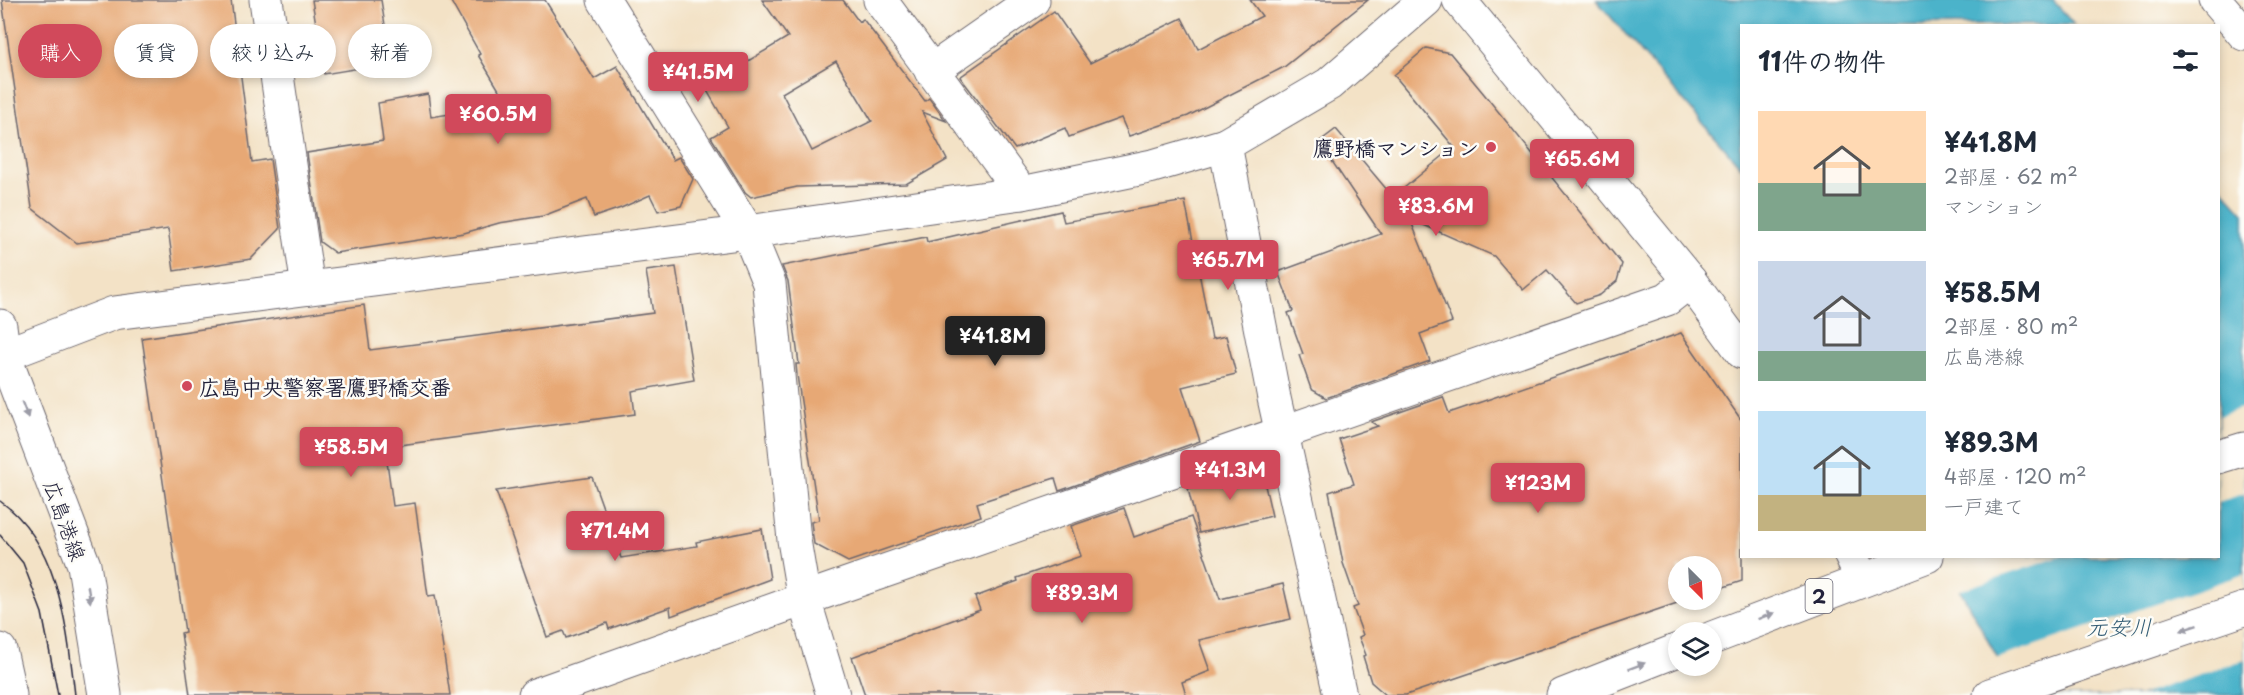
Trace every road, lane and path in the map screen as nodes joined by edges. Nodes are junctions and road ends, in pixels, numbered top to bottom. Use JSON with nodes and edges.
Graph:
{"nodes":[{"id":1,"x":266,"y":0,"type":"edge"},
{"id":2,"x":604,"y":0,"type":"edge"},
{"id":3,"x":880,"y":0,"type":"edge"},
{"id":4,"x":1033,"y":0,"type":"edge"},
{"id":5,"x":1426,"y":0,"type":"edge"},
{"id":6,"x":1459,"y":0,"type":"edge"},
{"id":7,"x":2215,"y":0,"type":"edge"},
{"id":8,"x":2244,"y":34,"type":"edge"},
{"id":9,"x":931,"y":71,"type":"junction"},
{"id":10,"x":1226,"y":145,"type":"junction"},
{"id":11,"x":1022,"y":193,"type":"junction"},
{"id":12,"x":748,"y":232,"type":"junction"},
{"id":13,"x":1690,"y":281,"type":"junction"},
{"id":14,"x":308,"y":288,"type":"junction"},
{"id":15,"x":1,"y":349,"type":"edge"},
{"id":16,"x":1740,"y":349,"type":"edge"},
{"id":17,"x":1282,"y":434,"type":"junction"},
{"id":18,"x":2244,"y":448,"type":"edge"},
{"id":19,"x":2220,"y":456,"type":"edge"},
{"id":20,"x":1915,"y":558,"type":"edge"},
{"id":21,"x":1856,"y":568,"type":"edge"},
{"id":22,"x":804,"y":599,"type":"junction"},
{"id":23,"x":2244,"y":609,"type":"edge"},
{"id":24,"x":1722,"y":633,"type":"edge"},
{"id":25,"x":0,"y":650,"type":"edge"},
{"id":26,"x":1668,"y":654,"type":"edge"},
{"id":27,"x":1997,"y":692,"type":"edge"},
{"id":28,"x":10,"y":695,"type":"edge"},
{"id":29,"x":105,"y":695,"type":"edge"},
{"id":30,"x":535,"y":695,"type":"edge"},
{"id":31,"x":834,"y":695,"type":"edge"},
{"id":32,"x":1340,"y":695,"type":"edge"},
{"id":33,"x":1563,"y":695,"type":"edge"}],
"edges":[{"from":1,"to":14,"type":"main road"},
{"from":2,"to":12,"type":"main road"},
{"from":3,"to":9,"type":"main road"},
{"from":4,"to":9,"type":"main road"},
{"from":5,"to":10,"type":"main road"},
{"from":6,"to":13,"type":"main road"},
{"from":7,"to":8,"type":"main road"},
{"from":9,"to":11,"type":"main road"},
{"from":10,"to":11,"type":"main road"},
{"from":10,"to":17,"type":"main road"},
{"from":11,"to":12,"type":"main road"},
{"from":12,"to":14,"type":"main road"},
{"from":12,"to":22,"type":"main road"},
{"from":13,"to":16,"type":"main road"},
{"from":13,"to":17,"type":"main road"},
{"from":14,"to":15,"type":"main road"},
{"from":15,"to":29,"type":"main road","name":"広島港線","one_way":true},
{"from":17,"to":22,"type":"main road"},
{"from":17,"to":32,"type":"main road"},
{"from":18,"to":19,"type":"main road"},
{"from":20,"to":21,"type":"main road","number":"2"},
{"from":24,"to":21,"type":"main road","number":"2","one_way":true},
{"from":22,"to":30,"type":"main road"},
{"from":22,"to":31,"type":"main road"},
{"from":23,"to":27,"type":"main road","one_way":true},
{"from":25,"to":28,"type":"main road"},
{"from":33,"to":26,"type":"main road","one_way":true}]}
